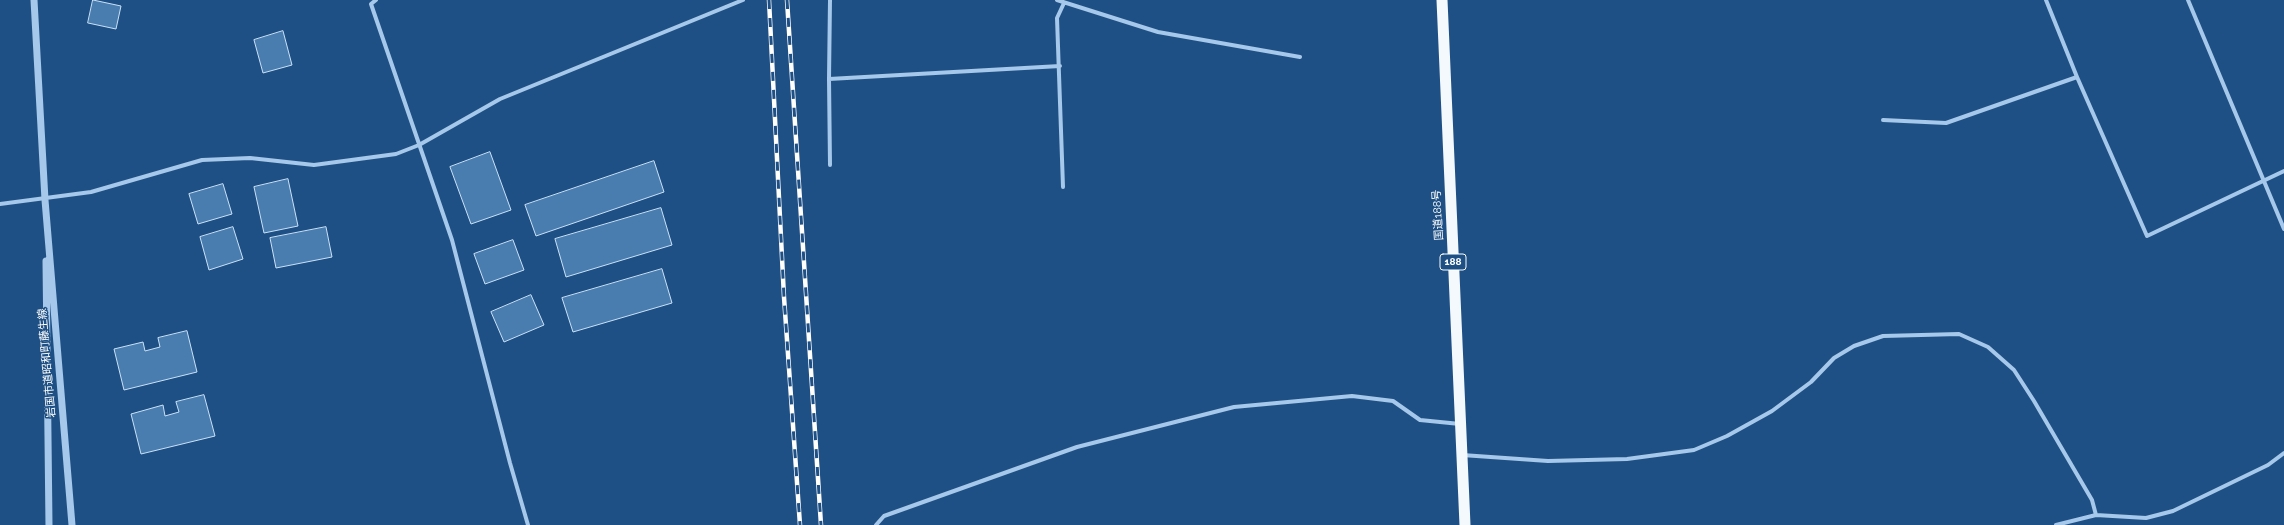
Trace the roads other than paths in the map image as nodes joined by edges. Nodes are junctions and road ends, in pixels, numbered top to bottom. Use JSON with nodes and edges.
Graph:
{"nodes":[{"id":1,"x":34,"y":0,"type":"edge"},
{"id":2,"x":376,"y":0,"type":"edge"},
{"id":3,"x":744,"y":0,"type":"edge"},
{"id":4,"x":830,"y":0,"type":"edge"},
{"id":5,"x":1057,"y":0,"type":"edge"},
{"id":6,"x":1442,"y":0,"type":"edge"},
{"id":7,"x":2046,"y":0,"type":"edge"},
{"id":8,"x":2188,"y":0,"type":"edge"},
{"id":9,"x":1064,"y":3,"type":"junction"},
{"id":10,"x":1300,"y":57,"type":"dead end"},
{"id":11,"x":1060,"y":66,"type":"junction"},
{"id":12,"x":2077,"y":77,"type":"junction"},
{"id":13,"x":829,"y":79,"type":"junction"},
{"id":14,"x":1883,"y":120,"type":"dead end"},
{"id":15,"x":420,"y":145,"type":"junction"},
{"id":16,"x":830,"y":165,"type":"dead end"},
{"id":17,"x":2284,"y":171,"type":"edge"},
{"id":18,"x":2263,"y":180,"type":"junction"},
{"id":19,"x":1063,"y":187,"type":"dead end"},
{"id":20,"x":45,"y":200,"type":"junction"},
{"id":21,"x":0,"y":204,"type":"edge"},
{"id":22,"x":2284,"y":229,"type":"edge"},
{"id":23,"x":1461,"y":424,"type":"junction"},
{"id":24,"x":2284,"y":453,"type":"edge"},
{"id":25,"x":1462,"y":455,"type":"junction"},
{"id":26,"x":2096,"y":515,"type":"junction"},
{"id":27,"x":49,"y":525,"type":"edge"},
{"id":28,"x":72,"y":525,"type":"edge"},
{"id":29,"x":528,"y":525,"type":"edge"},
{"id":30,"x":876,"y":525,"type":"edge"},
{"id":31,"x":1465,"y":525,"type":"edge"},
{"id":32,"x":2056,"y":525,"type":"edge"}],
"edges":[{"from":1,"to":20,"type":"street","name":"岩国市道昭和町藤生線"},
{"from":2,"to":15,"type":"street"},
{"from":3,"to":15,"type":"street"},
{"from":4,"to":13,"type":"street"},
{"from":5,"to":9,"type":"street"},
{"from":6,"to":23,"type":"highway","name":"国道188号","number":"188"},
{"from":7,"to":12,"type":"street"},
{"from":8,"to":18,"type":"street"},
{"from":9,"to":10,"type":"street"},
{"from":9,"to":11,"type":"street"},
{"from":11,"to":13,"type":"street"},
{"from":11,"to":19,"type":"street"},
{"from":12,"to":14,"type":"street"},
{"from":12,"to":18,"type":"street"},
{"from":13,"to":16,"type":"street"},
{"from":15,"to":20,"type":"street"},
{"from":15,"to":29,"type":"street"},
{"from":17,"to":18,"type":"street"},
{"from":18,"to":22,"type":"street"},
{"from":20,"to":21,"type":"street"},
{"from":20,"to":27,"type":"street","name":"岩国市道昭和町藤生線"},
{"from":20,"to":28,"type":"street","name":"岩国市道昭和町藤生線"},
{"from":23,"to":25,"type":"highway","name":"国道188号","number":"188"},
{"from":23,"to":30,"type":"street"},
{"from":24,"to":26,"type":"street"},
{"from":25,"to":26,"type":"street"},
{"from":25,"to":31,"type":"highway","name":"国道188号","number":"188"},
{"from":26,"to":32,"type":"street"}]}
